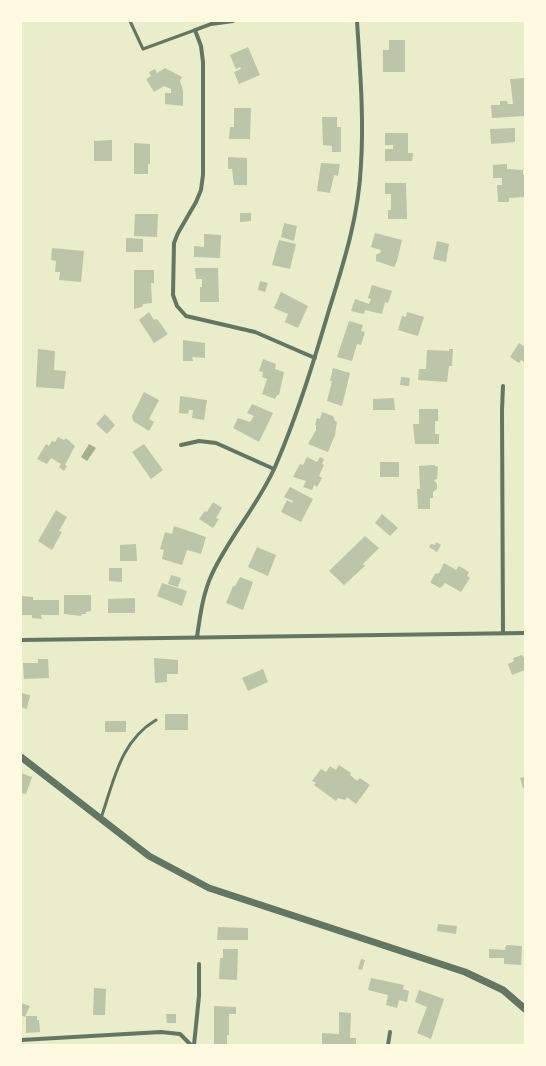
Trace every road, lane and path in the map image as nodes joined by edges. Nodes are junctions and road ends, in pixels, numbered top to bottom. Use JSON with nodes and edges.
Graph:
{"nodes":[{"id":1,"x":130,"y":21,"type":"edge"},
{"id":2,"x":233,"y":21,"type":"edge"},
{"id":3,"x":357,"y":21,"type":"edge"},
{"id":4,"x":195,"y":30,"type":"junction"},
{"id":5,"x":315,"y":358,"type":"junction"},
{"id":6,"x":503,"y":386,"type":"dead end"},
{"id":7,"x":181,"y":445,"type":"dead end"},
{"id":8,"x":274,"y":469,"type":"junction"},
{"id":9,"x":525,"y":633,"type":"edge"},
{"id":10,"x":503,"y":634,"type":"junction"},
{"id":11,"x":197,"y":637,"type":"junction"},
{"id":12,"x":21,"y":640,"type":"edge"},
{"id":13,"x":156,"y":720,"type":"dead end"},
{"id":14,"x":21,"y":756,"type":"edge"},
{"id":15,"x":101,"y":818,"type":"junction"},
{"id":16,"x":199,"y":964,"type":"dead end"},
{"id":17,"x":525,"y":1008,"type":"edge"},
{"id":18,"x":390,"y":1032,"type":"dead end"},
{"id":19,"x":22,"y":1041,"type":"edge"},
{"id":20,"x":192,"y":1045,"type":"edge"},
{"id":21,"x":388,"y":1045,"type":"edge"}],
"edges":[{"from":1,"to":4,"type":"lane"},
{"from":2,"to":4,"type":"street"},
{"from":3,"to":5,"type":"street"},
{"from":4,"to":5,"type":"street"},
{"from":5,"to":8,"type":"street"},
{"from":6,"to":10,"type":"street"},
{"from":7,"to":8,"type":"street"},
{"from":8,"to":11,"type":"street"},
{"from":9,"to":10,"type":"street"},
{"from":10,"to":11,"type":"street"},
{"from":11,"to":12,"type":"street"},
{"from":13,"to":15,"type":"lane"},
{"from":14,"to":15,"type":"street"},
{"from":15,"to":17,"type":"street"},
{"from":16,"to":20,"type":"street"},
{"from":18,"to":21,"type":"street"},
{"from":19,"to":20,"type":"street"}]}
